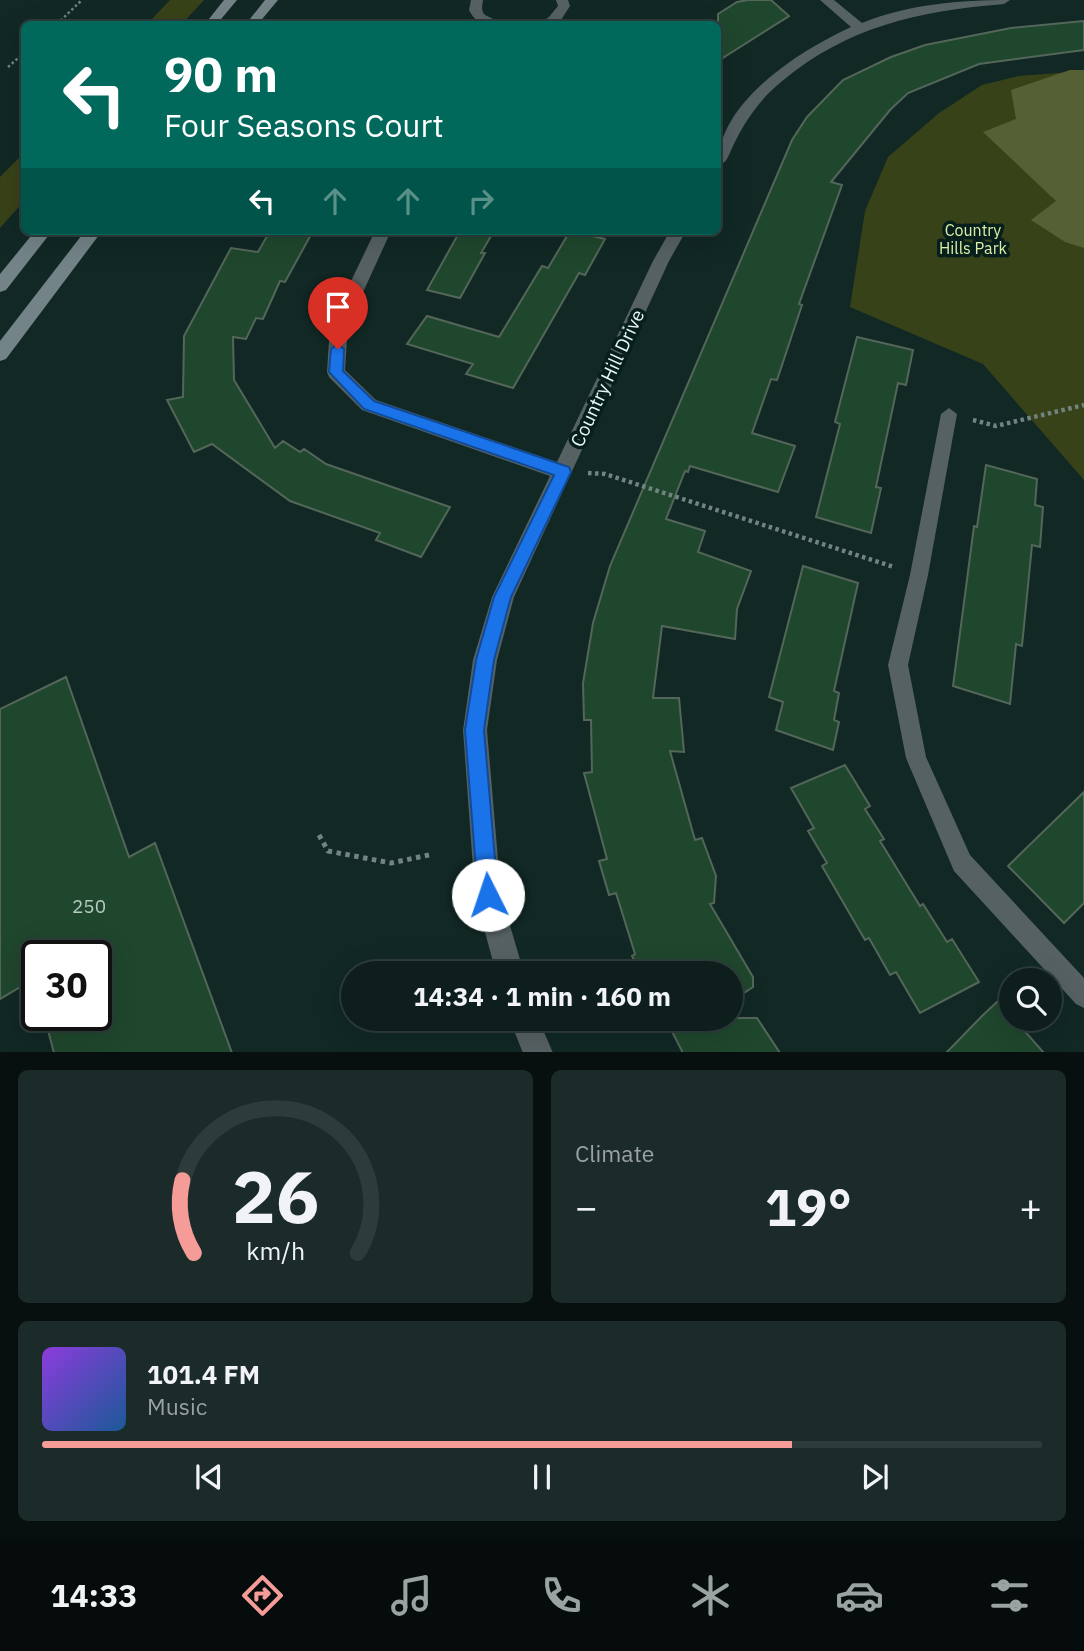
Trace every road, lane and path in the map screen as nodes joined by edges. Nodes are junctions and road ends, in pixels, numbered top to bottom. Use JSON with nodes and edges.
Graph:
{"nodes":[{"id":1,"x":82,"y":0,"type":"edge"},
{"id":2,"x":231,"y":0,"type":"edge"},
{"id":3,"x":272,"y":0,"type":"edge"},
{"id":4,"x":477,"y":0,"type":"edge"},
{"id":5,"x":562,"y":0,"type":"edge"},
{"id":6,"x":826,"y":0,"type":"edge"},
{"id":7,"x":1004,"y":0,"type":"edge"},
{"id":8,"x":60,"y":21,"type":"edge"},
{"id":9,"x":214,"y":21,"type":"edge"},
{"id":10,"x":254,"y":21,"type":"edge"},
{"id":11,"x":486,"y":21,"type":"edge"},
{"id":12,"x":550,"y":21,"type":"edge"},
{"id":13,"x":860,"y":28,"type":"junction"},
{"id":14,"x":21,"y":56,"type":"edge"},
{"id":15,"x":8,"y":67,"type":"dead end"},
{"id":16,"x":721,"y":156,"type":"edge"},
{"id":17,"x":41,"y":235,"type":"edge"},
{"id":18,"x":91,"y":235,"type":"edge"},
{"id":19,"x":381,"y":235,"type":"edge"},
{"id":20,"x":676,"y":235,"type":"edge"},
{"id":21,"x":0,"y":286,"type":"edge"},
{"id":22,"x":0,"y":354,"type":"edge"},
{"id":23,"x":1084,"y":405,"type":"edge"},
{"id":24,"x":949,"y":414,"type":"joint"},
{"id":25,"x":563,"y":472,"type":"junction"},
{"id":26,"x":919,"y":575,"type":"junction"},
{"id":27,"x":319,"y":835,"type":"dead end"},
{"id":28,"x":429,"y":855,"type":"dead end"},
{"id":29,"x":507,"y":961,"type":"edge"},
{"id":30,"x":1084,"y":996,"type":"edge"},
{"id":31,"x":529,"y":1031,"type":"edge"},
{"id":32,"x":538,"y":1052,"type":"edge"}],
"edges":[{"from":1,"to":8,"type":"path"},
{"from":2,"to":9,"type":"main road"},
{"from":3,"to":10,"type":"main road"},
{"from":4,"to":11,"type":"street"},
{"from":5,"to":12,"type":"street"},
{"from":6,"to":13,"type":"street"},
{"from":7,"to":13,"type":"street"},
{"from":13,"to":16,"type":"street"},
{"from":14,"to":15,"type":"path"},
{"from":17,"to":21,"type":"main road"},
{"from":18,"to":22,"type":"main road"},
{"from":19,"to":25,"type":"street"},
{"from":20,"to":25,"type":"street","name":"Country Hill Drive"},
{"from":23,"to":24,"type":"path"},
{"from":24,"to":26,"type":"lane"},
{"from":25,"to":26,"type":"path"},
{"from":25,"to":29,"type":"street","name":"Country Hill Drive"},
{"from":26,"to":30,"type":"lane"},
{"from":27,"to":28,"type":"path"},
{"from":31,"to":32,"type":"street"}]}
